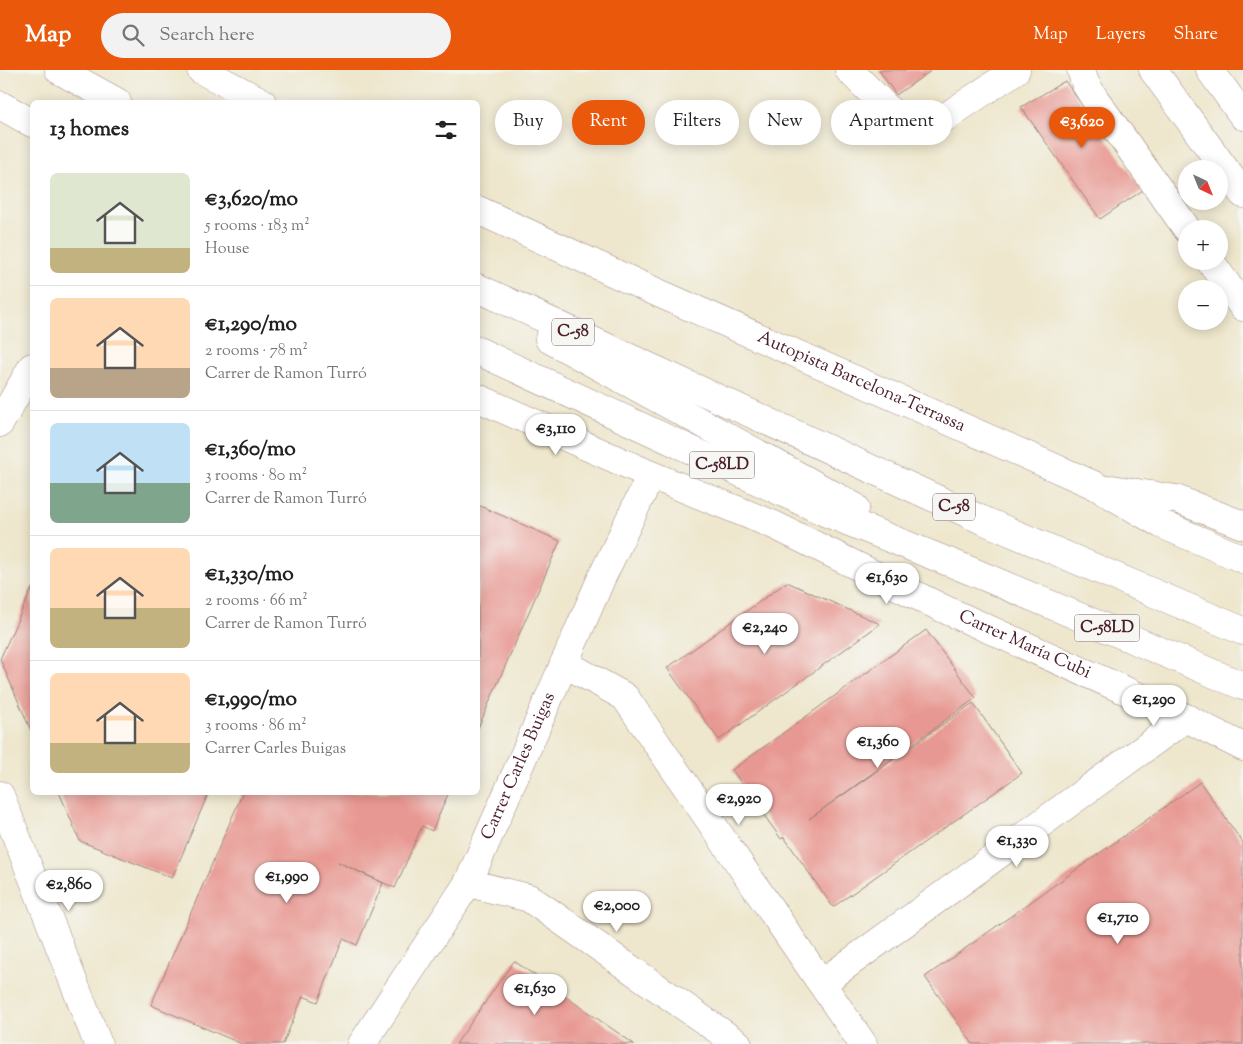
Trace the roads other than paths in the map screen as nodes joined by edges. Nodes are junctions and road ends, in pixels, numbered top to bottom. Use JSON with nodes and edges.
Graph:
{"nodes":[{"id":1,"x":59,"y":70,"type":"edge"},
{"id":2,"x":202,"y":70,"type":"edge"},
{"id":3,"x":849,"y":70,"type":"edge"},
{"id":4,"x":1016,"y":70,"type":"edge"},
{"id":5,"x":1082,"y":70,"type":"edge"},
{"id":6,"x":1153,"y":70,"type":"edge"},
{"id":7,"x":1210,"y":70,"type":"edge"},
{"id":8,"x":112,"y":100,"type":"edge"},
{"id":9,"x":258,"y":100,"type":"edge"},
{"id":10,"x":0,"y":104,"type":"edge"},
{"id":11,"x":1243,"y":116,"type":"edge"},
{"id":12,"x":30,"y":122,"type":"edge"},
{"id":13,"x":0,"y":125,"type":"edge"},
{"id":14,"x":30,"y":137,"type":"edge"},
{"id":15,"x":1243,"y":194,"type":"edge"},
{"id":16,"x":480,"y":211,"type":"edge"},
{"id":17,"x":1181,"y":220,"type":"edge"},
{"id":18,"x":1216,"y":270,"type":"edge"},
{"id":19,"x":480,"y":289,"type":"edge"},
{"id":20,"x":480,"y":301,"type":"edge"},
{"id":21,"x":1243,"y":307,"type":"edge"},
{"id":22,"x":480,"y":352,"type":"edge"},
{"id":23,"x":30,"y":370,"type":"edge"},
{"id":24,"x":480,"y":399,"type":"edge"},
{"id":25,"x":0,"y":423,"type":"edge"},
{"id":26,"x":651,"y":476,"type":"junction"},
{"id":27,"x":1094,"y":485,"type":"junction"},
{"id":28,"x":1243,"y":525,"type":"edge"},
{"id":29,"x":1243,"y":559,"type":"edge"},
{"id":30,"x":971,"y":571,"type":"junction"},
{"id":31,"x":1243,"y":631,"type":"edge"},
{"id":32,"x":564,"y":663,"type":"junction"},
{"id":33,"x":1243,"y":686,"type":"edge"},
{"id":34,"x":1186,"y":718,"type":"junction"},
{"id":35,"x":1243,"y":747,"type":"edge"},
{"id":36,"x":0,"y":795,"type":"edge"},
{"id":37,"x":468,"y":882,"type":"junction"},
{"id":38,"x":822,"y":983,"type":"junction"},
{"id":39,"x":98,"y":1044,"type":"edge"},
{"id":40,"x":362,"y":1044,"type":"edge"},
{"id":41,"x":738,"y":1044,"type":"edge"},
{"id":42,"x":863,"y":1044,"type":"edge"}],
"edges":[{"from":1,"to":8,"type":"main road"},
{"from":2,"to":9,"type":"main road"},
{"from":3,"to":4,"type":"main road"},
{"from":5,"to":17,"type":"main road"},
{"from":6,"to":15,"type":"main road"},
{"from":7,"to":11,"type":"main road"},
{"from":10,"to":12,"type":"main road"},
{"from":13,"to":14,"type":"main road"},
{"from":16,"to":27,"type":"main road","name":"Autopista Barcelona-Terrassa"},
{"from":18,"to":21,"type":"main road"},
{"from":19,"to":31,"type":"main road","number":"C-58"},
{"from":20,"to":30,"type":"main road"},
{"from":22,"to":30,"type":"main road","number":"C-58LD"},
{"from":23,"to":25,"type":"main road"},
{"from":24,"to":26,"type":"main road","name":"Carrer María Cubi"},
{"from":26,"to":32,"type":"main road","name":"Carrer Carles Buigas"},
{"from":26,"to":34,"type":"main road","name":"Carrer María Cubi"},
{"from":27,"to":28,"type":"main road"},
{"from":27,"to":29,"type":"main road","name":"Autopista Barcelona-Terrassa"},
{"from":30,"to":33,"type":"main road","number":"C-58LD"},
{"from":32,"to":37,"type":"main road","name":"Carrer Carles Buigas"},
{"from":32,"to":38,"type":"main road"},
{"from":34,"to":35,"type":"main road","name":"Carrer María Cubi"},
{"from":34,"to":38,"type":"main road"},
{"from":36,"to":39,"type":"main road"},
{"from":37,"to":40,"type":"main road","name":"Carrer Carles Buigas"},
{"from":37,"to":41,"type":"main road"},
{"from":38,"to":42,"type":"main road"}]}
